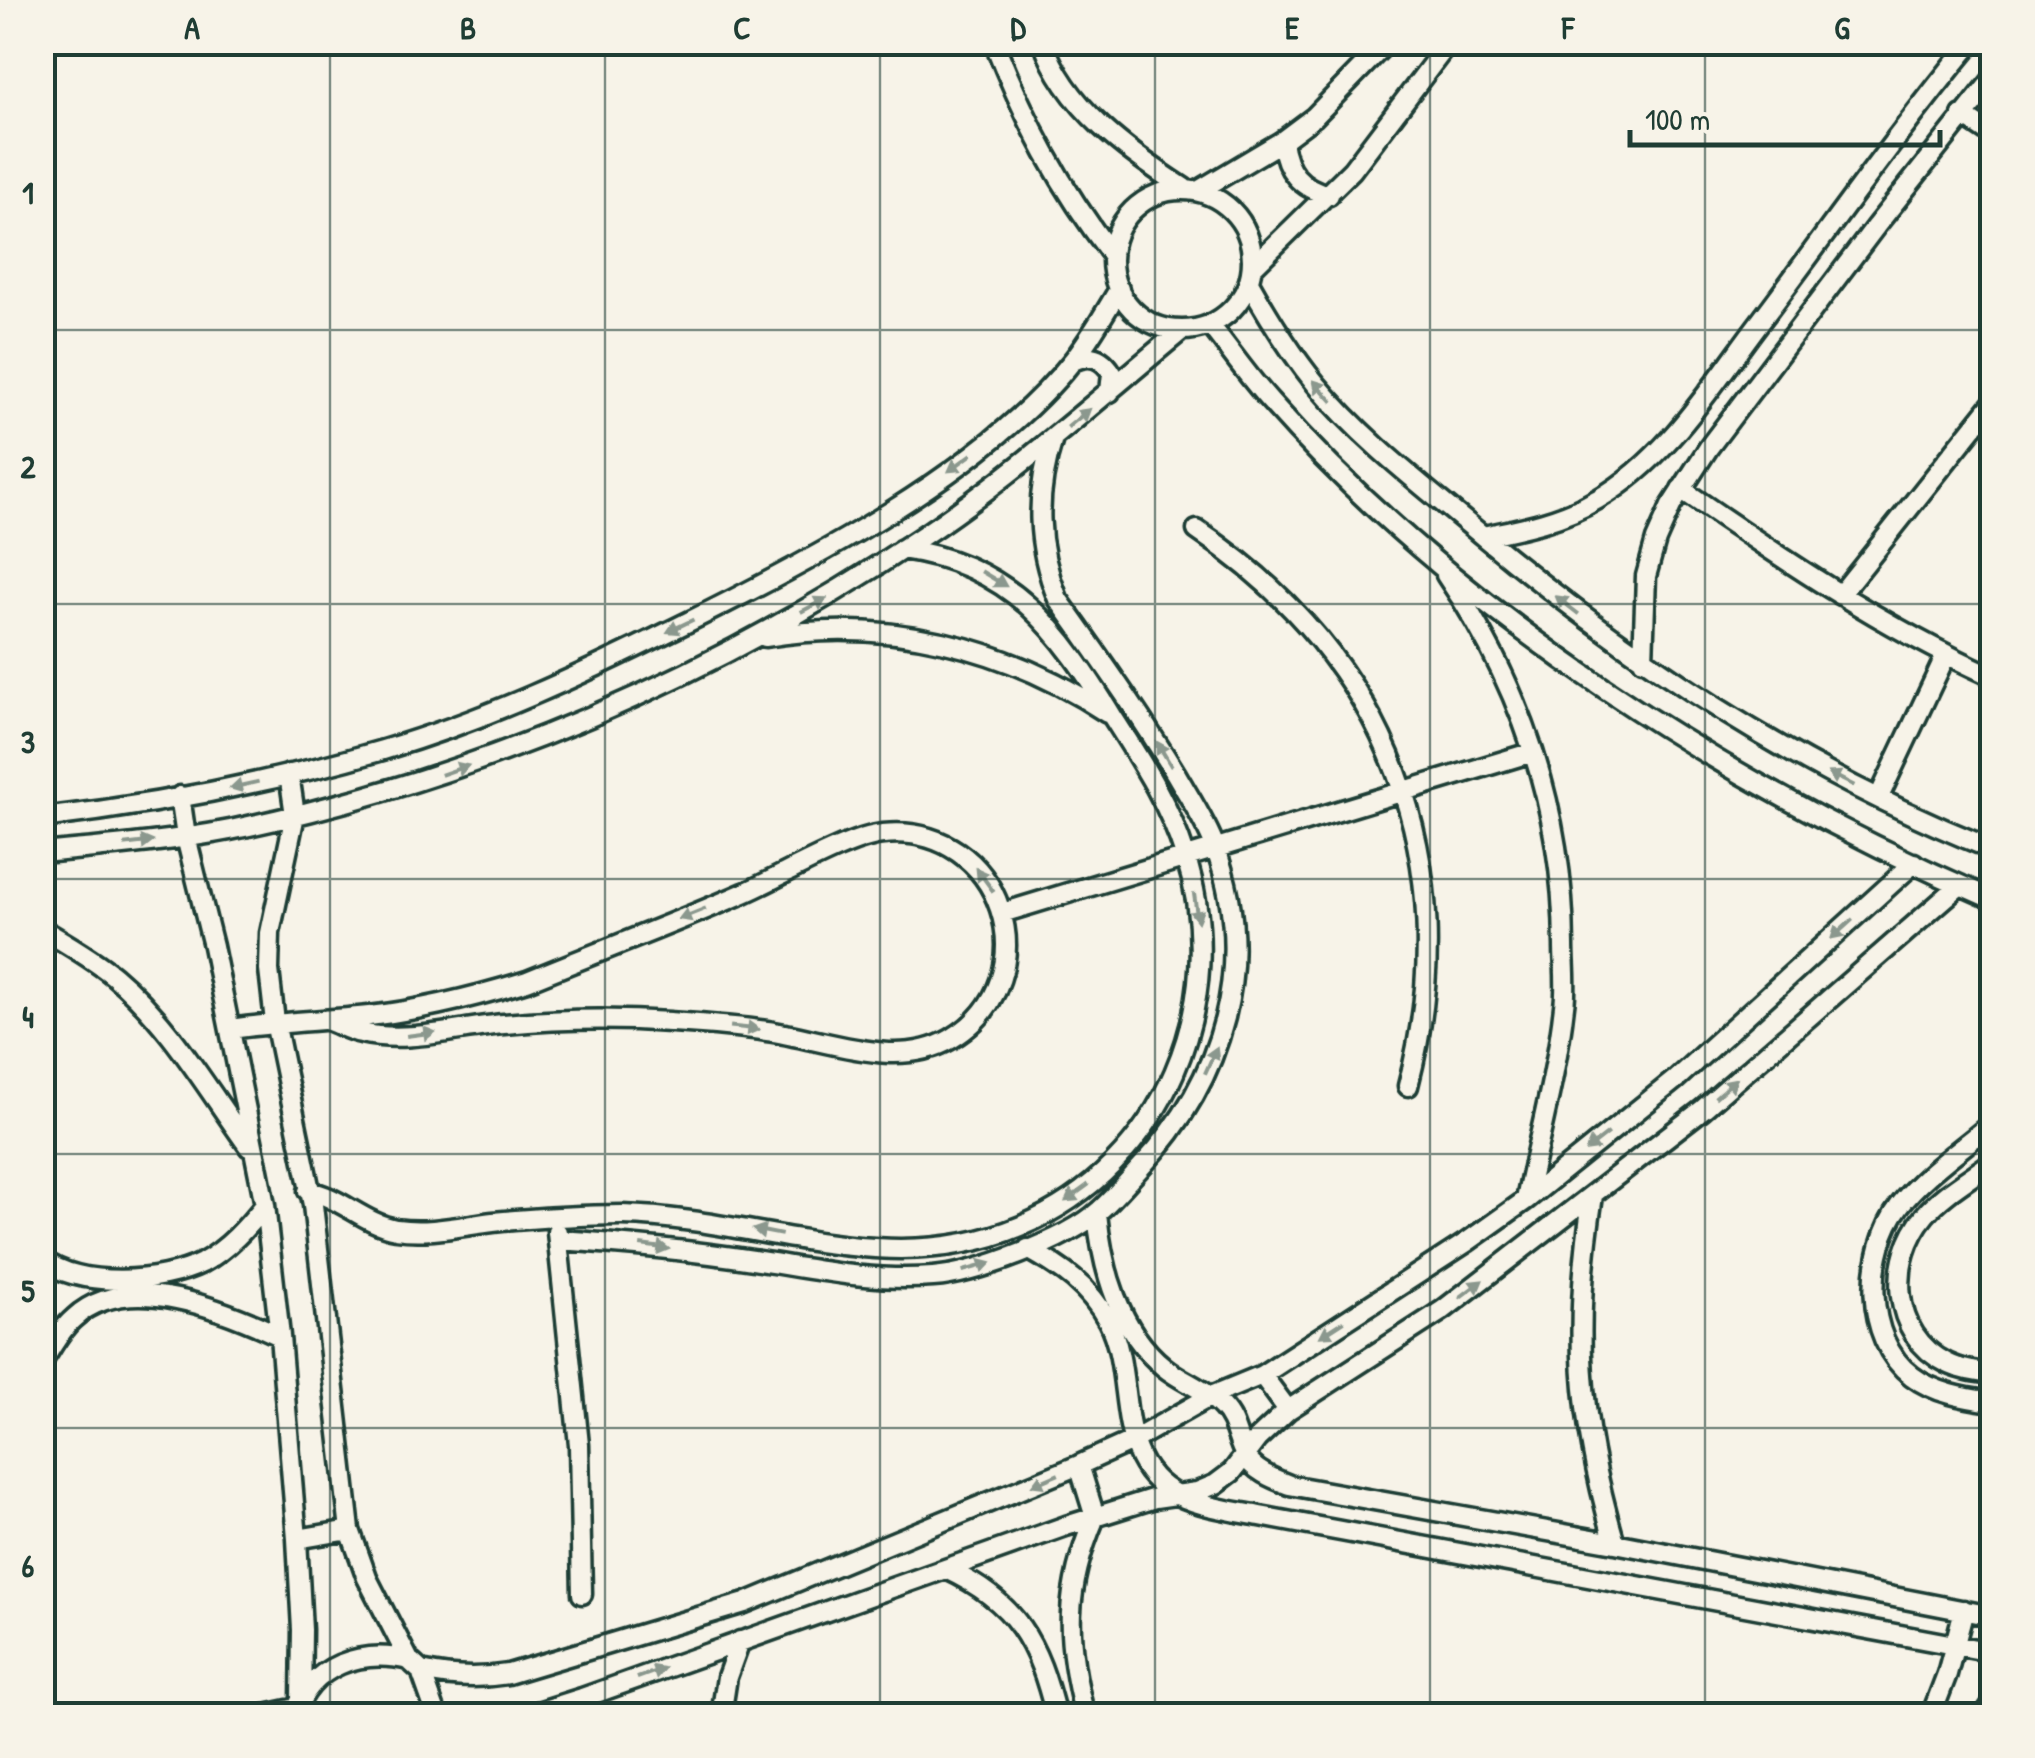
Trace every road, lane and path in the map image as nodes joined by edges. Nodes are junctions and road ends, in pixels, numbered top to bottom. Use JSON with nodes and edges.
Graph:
{"nodes":[{"id":1,"x":994,"y":42,"type":"edge"},
{"id":2,"x":1042,"y":42,"type":"edge"},
{"id":3,"x":1388,"y":42,"type":"edge"},
{"id":4,"x":1449,"y":42,"type":"edge"},
{"id":5,"x":1972,"y":42,"type":"edge"},
{"id":6,"x":1992,"y":80,"type":"edge"},
{"id":7,"x":1962,"y":114,"type":"junction"},
{"id":8,"x":1992,"y":136,"type":"edge"},
{"id":9,"x":1282,"y":141,"type":"junction"},
{"id":10,"x":1191,"y":189,"type":"junction"},
{"id":11,"x":1329,"y":195,"type":"junction"},
{"id":12,"x":1112,"y":255,"type":"junction"},
{"id":13,"x":1251,"y":275,"type":"junction"},
{"id":14,"x":1119,"y":289,"type":"junction"},
{"id":15,"x":1210,"y":324,"type":"junction"},
{"id":16,"x":1182,"y":330,"type":"junction"},
{"id":17,"x":1072,"y":361,"type":"junction"},
{"id":18,"x":1110,"y":392,"type":"junction"},
{"id":19,"x":1992,"y":404,"type":"edge"},
{"id":20,"x":1052,"y":439,"type":"junction"},
{"id":21,"x":1681,"y":489,"type":"junction"},
{"id":22,"x":1198,"y":530,"type":"dead end"},
{"id":23,"x":1483,"y":536,"type":"junction"},
{"id":24,"x":902,"y":550,"type":"junction"},
{"id":25,"x":1434,"y":558,"type":"junction"},
{"id":26,"x":1840,"y":595,"type":"junction"},
{"id":27,"x":750,"y":640,"type":"junction"},
{"id":28,"x":1946,"y":655,"type":"junction"},
{"id":29,"x":1642,"y":660,"type":"junction"},
{"id":30,"x":1992,"y":676,"type":"edge"},
{"id":31,"x":1114,"y":718,"type":"junction"},
{"id":32,"x":1533,"y":752,"type":"junction"},
{"id":33,"x":289,"y":774,"type":"junction"},
{"id":34,"x":1405,"y":794,"type":"junction"},
{"id":35,"x":180,"y":796,"type":"junction"},
{"id":36,"x":1879,"y":797,"type":"junction"},
{"id":37,"x":295,"y":815,"type":"junction"},
{"id":38,"x":42,"y":818,"type":"edge"},
{"id":39,"x":186,"y":838,"type":"junction"},
{"id":40,"x":1215,"y":848,"type":"junction"},
{"id":41,"x":1992,"y":849,"type":"edge"},
{"id":42,"x":42,"y":853,"type":"edge"},
{"id":43,"x":1186,"y":858,"type":"junction"},
{"id":44,"x":1914,"y":864,"type":"junction"},
{"id":45,"x":1960,"y":885,"type":"junction"},
{"id":46,"x":1992,"y":899,"type":"edge"},
{"id":47,"x":1002,"y":913,"type":"junction"},
{"id":48,"x":42,"y":929,"type":"edge"},
{"id":49,"x":326,"y":1020,"type":"junction"},
{"id":50,"x":275,"y":1022,"type":"junction"},
{"id":51,"x":230,"y":1029,"type":"junction"},
{"id":52,"x":1408,"y":1086,"type":"dead end"},
{"id":53,"x":1992,"y":1123,"type":"edge"},
{"id":54,"x":256,"y":1156,"type":"junction"},
{"id":55,"x":1992,"y":1162,"type":"edge"},
{"id":56,"x":308,"y":1191,"type":"junction"},
{"id":57,"x":1593,"y":1195,"type":"junction"},
{"id":58,"x":1526,"y":1200,"type":"junction"},
{"id":59,"x":265,"y":1205,"type":"junction"},
{"id":60,"x":1097,"y":1213,"type":"junction"},
{"id":61,"x":555,"y":1217,"type":"junction"},
{"id":62,"x":558,"y":1240,"type":"junction"},
{"id":63,"x":1028,"y":1249,"type":"junction"},
{"id":64,"x":44,"y":1262,"type":"edge"},
{"id":65,"x":280,"y":1336,"type":"junction"},
{"id":66,"x":42,"y":1362,"type":"edge"},
{"id":67,"x":1992,"y":1374,"type":"edge"},
{"id":68,"x":1262,"y":1375,"type":"junction"},
{"id":69,"x":1210,"y":1396,"type":"junction"},
{"id":70,"x":1992,"y":1402,"type":"edge"},
{"id":71,"x":1288,"y":1410,"type":"junction"},
{"id":72,"x":1132,"y":1441,"type":"junction"},
{"id":73,"x":1245,"y":1456,"type":"junction"},
{"id":74,"x":1079,"y":1465,"type":"junction"},
{"id":75,"x":1178,"y":1495,"type":"junction"},
{"id":76,"x":1095,"y":1517,"type":"junction"},
{"id":77,"x":350,"y":1530,"type":"junction"},
{"id":78,"x":297,"y":1539,"type":"junction"},
{"id":79,"x":1615,"y":1543,"type":"junction"},
{"id":80,"x":946,"y":1569,"type":"junction"},
{"id":81,"x":582,"y":1594,"type":"dead end"},
{"id":82,"x":1964,"y":1610,"type":"junction"},
{"id":83,"x":1992,"y":1616,"type":"edge"},
{"id":84,"x":740,"y":1640,"type":"junction"},
{"id":85,"x":1956,"y":1644,"type":"junction"},
{"id":86,"x":1992,"y":1652,"type":"edge"},
{"id":87,"x":415,"y":1666,"type":"junction"},
{"id":88,"x":582,"y":1698,"type":"junction"},
{"id":89,"x":1992,"y":1704,"type":"edge"},
{"id":90,"x":297,"y":1708,"type":"edge"},
{"id":91,"x":260,"y":1716,"type":"edge"},
{"id":92,"x":437,"y":1716,"type":"edge"},
{"id":93,"x":525,"y":1716,"type":"edge"},
{"id":94,"x":603,"y":1716,"type":"edge"},
{"id":95,"x":722,"y":1716,"type":"edge"},
{"id":96,"x":1056,"y":1716,"type":"edge"},
{"id":97,"x":1084,"y":1716,"type":"edge"},
{"id":98,"x":1931,"y":1716,"type":"edge"},
{"id":99,"x":1984,"y":1716,"type":"edge"}],
"edges":[{"from":1,"to":12,"type":"street"},
{"from":2,"to":10,"type":"street"},
{"from":3,"to":9,"type":"street"},
{"from":4,"to":11,"type":"street"},
{"from":5,"to":23,"type":"street"},
{"from":6,"to":7,"type":"street"},
{"from":7,"to":8,"type":"street"},
{"from":7,"to":21,"type":"street"},
{"from":9,"to":10,"type":"street"},
{"from":9,"to":11,"type":"street"},
{"from":10,"to":12,"type":"street"},
{"from":10,"to":13,"type":"street"},
{"from":11,"to":13,"type":"street"},
{"from":12,"to":14,"type":"street"},
{"from":13,"to":15,"type":"street"},
{"from":23,"to":13,"type":"street","one_way":true},
{"from":14,"to":16,"type":"street"},
{"from":14,"to":17,"type":"street"},
{"from":15,"to":16,"type":"street"},
{"from":15,"to":25,"type":"street"},
{"from":16,"to":18,"type":"street"},
{"from":17,"to":18,"type":"street"},
{"from":17,"to":33,"type":"street","one_way":true},
{"from":20,"to":18,"type":"street","one_way":true},
{"from":19,"to":26,"type":"street"},
{"from":20,"to":24,"type":"street"},
{"from":40,"to":20,"type":"street","one_way":true},
{"from":21,"to":26,"type":"street"},
{"from":21,"to":29,"type":"street"},
{"from":22,"to":34,"type":"street"},
{"from":29,"to":23,"type":"street","one_way":true},
{"from":27,"to":24,"type":"street","one_way":true},
{"from":24,"to":31,"type":"street","one_way":true},
{"from":25,"to":32,"type":"street"},
{"from":25,"to":44,"type":"street"},
{"from":26,"to":28,"type":"street"},
{"from":27,"to":31,"type":"street"},
{"from":37,"to":27,"type":"street","one_way":true},
{"from":28,"to":30,"type":"street"},
{"from":28,"to":36,"type":"street"},
{"from":36,"to":29,"type":"street","one_way":true},
{"from":31,"to":43,"type":"street"},
{"from":32,"to":34,"type":"street"},
{"from":32,"to":58,"type":"street"},
{"from":33,"to":35,"type":"street","one_way":true},
{"from":33,"to":37,"type":"street"},
{"from":34,"to":40,"type":"street"},
{"from":34,"to":52,"type":"street"},
{"from":35,"to":38,"type":"street"},
{"from":35,"to":39,"type":"street"},
{"from":36,"to":41,"type":"street"},
{"from":37,"to":39,"type":"street"},
{"from":37,"to":50,"type":"street"},
{"from":42,"to":39,"type":"street","one_way":true},
{"from":39,"to":51,"type":"street"},
{"from":40,"to":43,"type":"street"},
{"from":60,"to":40,"type":"street","one_way":true},
{"from":43,"to":47,"type":"street"},
{"from":43,"to":61,"type":"street","one_way":true},
{"from":44,"to":45,"type":"street"},
{"from":44,"to":58,"type":"street","one_way":true},
{"from":45,"to":46,"type":"street"},
{"from":57,"to":45,"type":"street","one_way":true},
{"from":47,"to":49,"type":"street","one_way":true},
{"from":49,"to":47,"type":"street","one_way":true},
{"from":48,"to":54,"type":"street"},
{"from":49,"to":50,"type":"street"},
{"from":50,"to":51,"type":"street"},
{"from":50,"to":56,"type":"street"},
{"from":51,"to":54,"type":"street"},
{"from":53,"to":70,"type":"street"},
{"from":54,"to":59,"type":"street"},
{"from":55,"to":67,"type":"street"},
{"from":56,"to":61,"type":"street"},
{"from":56,"to":77,"type":"street"},
{"from":71,"to":57,"type":"street","one_way":true},
{"from":57,"to":79,"type":"street"},
{"from":58,"to":68,"type":"street","one_way":true},
{"from":59,"to":64,"type":"street"},
{"from":59,"to":65,"type":"street"},
{"from":60,"to":63,"type":"street"},
{"from":60,"to":69,"type":"street"},
{"from":61,"to":62,"type":"street"},
{"from":62,"to":63,"type":"street","one_way":true},
{"from":62,"to":81,"type":"street"},
{"from":63,"to":72,"type":"street"},
{"from":65,"to":66,"type":"street"},
{"from":65,"to":78,"type":"street"},
{"from":68,"to":69,"type":"street"},
{"from":68,"to":71,"type":"street"},
{"from":69,"to":72,"type":"street"},
{"from":69,"to":73,"type":"street"},
{"from":71,"to":73,"type":"street"},
{"from":72,"to":74,"type":"street"},
{"from":72,"to":75,"type":"street"},
{"from":73,"to":75,"type":"street"},
{"from":73,"to":79,"type":"street"},
{"from":74,"to":76,"type":"street"},
{"from":74,"to":87,"type":"street","one_way":true},
{"from":75,"to":76,"type":"street"},
{"from":75,"to":85,"type":"street"},
{"from":76,"to":80,"type":"street"},
{"from":76,"to":97,"type":"street"},
{"from":77,"to":78,"type":"street"},
{"from":77,"to":87,"type":"street"},
{"from":78,"to":90,"type":"street"},
{"from":79,"to":82,"type":"street"},
{"from":80,"to":84,"type":"street"},
{"from":80,"to":96,"type":"street"},
{"from":82,"to":83,"type":"street"},
{"from":82,"to":85,"type":"street"},
{"from":88,"to":84,"type":"street","one_way":true},
{"from":84,"to":95,"type":"street"},
{"from":85,"to":86,"type":"street"},
{"from":85,"to":98,"type":"street"},
{"from":87,"to":90,"type":"street"},
{"from":87,"to":92,"type":"street"},
{"from":88,"to":93,"type":"street"},
{"from":88,"to":94,"type":"street"},
{"from":89,"to":99,"type":"street"},
{"from":90,"to":91,"type":"street"}]}
